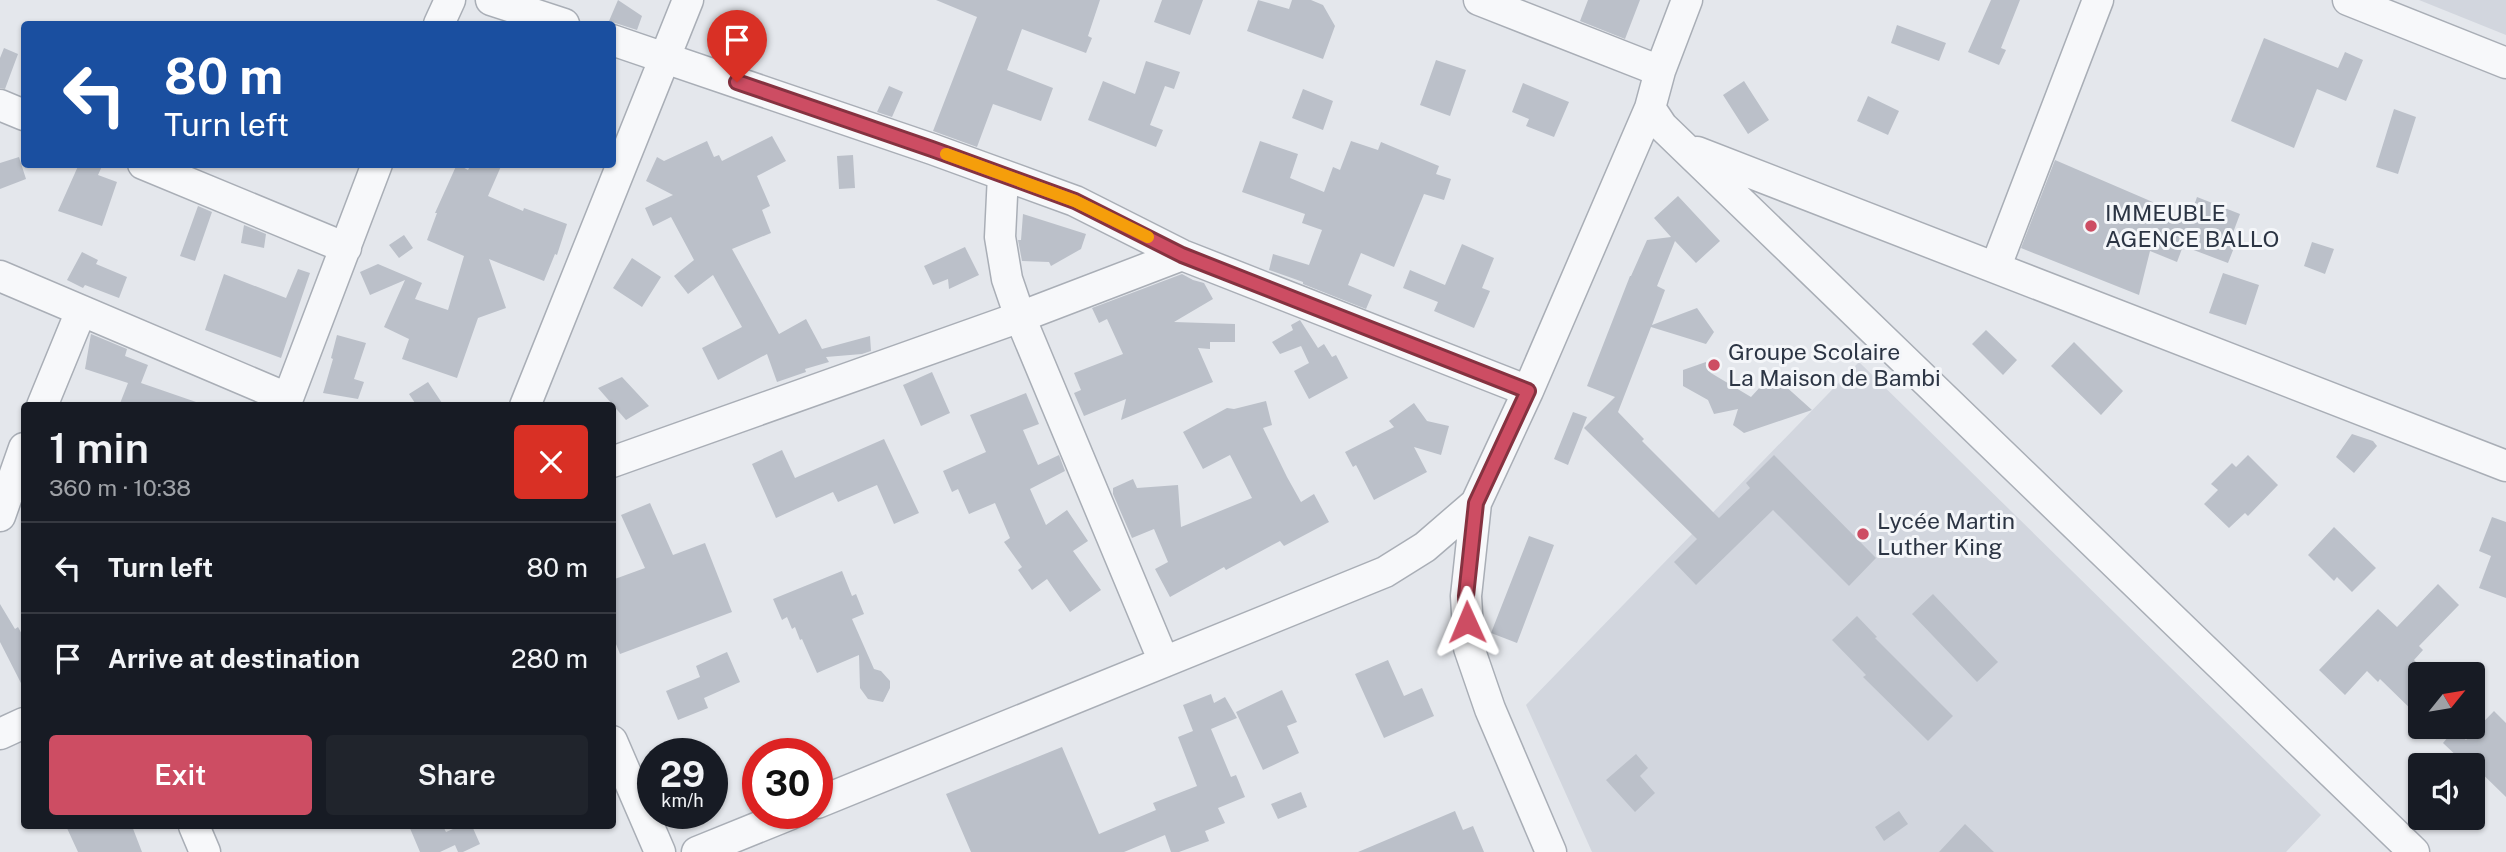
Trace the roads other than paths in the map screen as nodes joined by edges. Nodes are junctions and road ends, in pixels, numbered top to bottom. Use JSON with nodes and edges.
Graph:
{"nodes":[{"id":1,"x":450,"y":0,"type":"edge"},
{"id":2,"x":491,"y":0,"type":"edge"},
{"id":3,"x":688,"y":0,"type":"edge"},
{"id":4,"x":1479,"y":0,"type":"edge"},
{"id":5,"x":1687,"y":0,"type":"edge"},
{"id":6,"x":2098,"y":0,"type":"edge"},
{"id":7,"x":2348,"y":0,"type":"edge"},
{"id":8,"x":440,"y":21,"type":"edge"},
{"id":9,"x":556,"y":21,"type":"edge"},
{"id":10,"x":616,"y":41,"type":"edge"},
{"id":11,"x":664,"y":57,"type":"junction"},
{"id":12,"x":2506,"y":62,"type":"edge"},
{"id":13,"x":1660,"y":71,"type":"junction"},
{"id":14,"x":0,"y":105,"type":"edge"},
{"id":15,"x":1650,"y":108,"type":"junction"},
{"id":16,"x":21,"y":114,"type":"edge"},
{"id":17,"x":1683,"y":146,"type":"junction"},
{"id":18,"x":153,"y":168,"type":"edge"},
{"id":19,"x":376,"y":168,"type":"edge"},
{"id":20,"x":1003,"y":174,"type":"junction"},
{"id":21,"x":346,"y":248,"type":"junction"},
{"id":22,"x":1182,"y":255,"type":"junction"},
{"id":23,"x":1996,"y":266,"type":"junction"},
{"id":24,"x":0,"y":276,"type":"edge"},
{"id":25,"x":81,"y":311,"type":"junction"},
{"id":26,"x":1020,"y":317,"type":"junction"},
{"id":27,"x":1528,"y":391,"type":"junction"},
{"id":28,"x":44,"y":402,"type":"edge"},
{"id":29,"x":286,"y":402,"type":"edge"},
{"id":30,"x":527,"y":402,"type":"edge"},
{"id":31,"x":21,"y":456,"type":"edge"},
{"id":32,"x":616,"y":462,"type":"edge"},
{"id":33,"x":2506,"y":466,"type":"edge"},
{"id":34,"x":1476,"y":503,"type":"junction"},
{"id":35,"x":0,"y":516,"type":"edge"},
{"id":36,"x":1164,"y":662,"type":"junction"},
{"id":37,"x":21,"y":724,"type":"edge"},
{"id":38,"x":0,"y":734,"type":"edge"},
{"id":39,"x":616,"y":750,"type":"edge"},
{"id":40,"x":833,"y":796,"type":"edge"},
{"id":41,"x":195,"y":829,"type":"edge"},
{"id":42,"x":754,"y":829,"type":"edge"},
{"id":43,"x":205,"y":852,"type":"edge"},
{"id":44,"x":660,"y":852,"type":"edge"},
{"id":45,"x":697,"y":852,"type":"edge"},
{"id":46,"x":1551,"y":852,"type":"edge"},
{"id":47,"x":2414,"y":852,"type":"edge"}],
"edges":[{"from":1,"to":8,"type":"street"},
{"from":2,"to":9,"type":"street"},
{"from":3,"to":11,"type":"street"},
{"from":4,"to":13,"type":"street"},
{"from":5,"to":13,"type":"street"},
{"from":6,"to":23,"type":"street"},
{"from":7,"to":12,"type":"street"},
{"from":10,"to":11,"type":"street"},
{"from":11,"to":20,"type":"street"},
{"from":11,"to":30,"type":"street"},
{"from":13,"to":15,"type":"street"},
{"from":14,"to":16,"type":"street"},
{"from":15,"to":17,"type":"street"},
{"from":15,"to":27,"type":"street"},
{"from":17,"to":23,"type":"street"},
{"from":17,"to":47,"type":"street"},
{"from":18,"to":21,"type":"street"},
{"from":19,"to":21,"type":"street"},
{"from":20,"to":22,"type":"street"},
{"from":20,"to":26,"type":"street"},
{"from":21,"to":29,"type":"street"},
{"from":22,"to":26,"type":"street"},
{"from":22,"to":27,"type":"street"},
{"from":23,"to":33,"type":"street"},
{"from":24,"to":25,"type":"street"},
{"from":25,"to":28,"type":"street"},
{"from":25,"to":29,"type":"street"},
{"from":26,"to":32,"type":"street"},
{"from":26,"to":36,"type":"street"},
{"from":27,"to":34,"type":"street"},
{"from":31,"to":35,"type":"street"},
{"from":34,"to":36,"type":"street"},
{"from":34,"to":46,"type":"street"},
{"from":36,"to":40,"type":"street"},
{"from":37,"to":38,"type":"street"},
{"from":39,"to":44,"type":"street"},
{"from":41,"to":43,"type":"street"},
{"from":42,"to":45,"type":"street"}]}
